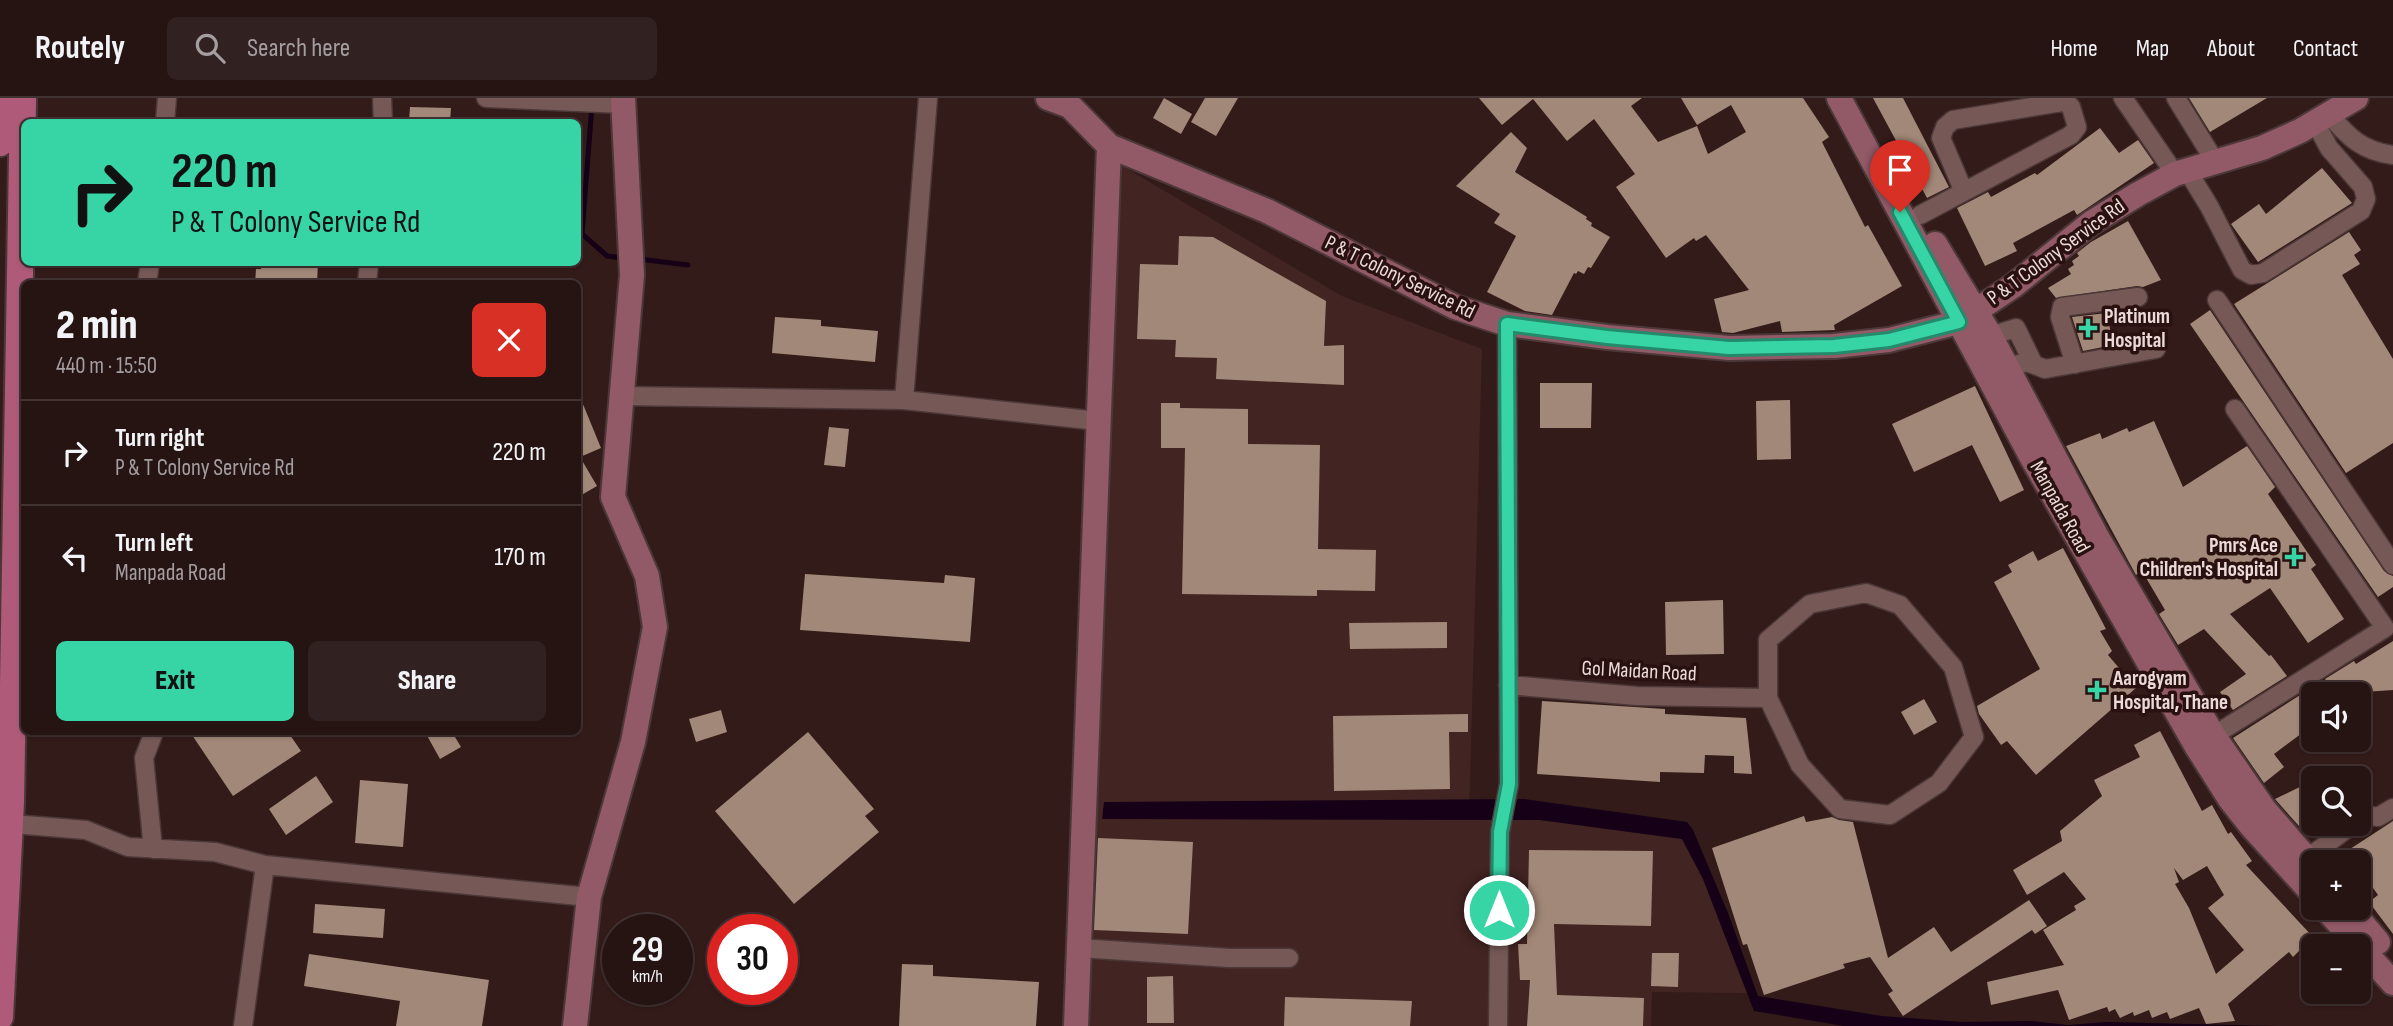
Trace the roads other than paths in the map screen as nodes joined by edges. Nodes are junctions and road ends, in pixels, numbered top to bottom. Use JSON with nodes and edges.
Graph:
{"nodes":[{"id":1,"x":1,"y":98,"type":"edge"},
{"id":2,"x":23,"y":98,"type":"edge"},
{"id":3,"x":167,"y":98,"type":"edge"},
{"id":4,"x":382,"y":98,"type":"edge"},
{"id":5,"x":486,"y":98,"type":"edge"},
{"id":6,"x":928,"y":98,"type":"edge"},
{"id":7,"x":1048,"y":98,"type":"edge"},
{"id":8,"x":1839,"y":98,"type":"edge"},
{"id":9,"x":1857,"y":98,"type":"edge"},
{"id":10,"x":2123,"y":98,"type":"edge"},
{"id":11,"x":2176,"y":98,"type":"edge"},
{"id":12,"x":2356,"y":98,"type":"edge"},
{"id":13,"x":623,"y":101,"type":"edge"},
{"id":14,"x":2322,"y":118,"type":"junction"},
{"id":15,"x":23,"y":119,"type":"edge"},
{"id":16,"x":165,"y":119,"type":"edge"},
{"id":17,"x":383,"y":119,"type":"edge"},
{"id":18,"x":0,"y":143,"type":"edge"},
{"id":19,"x":1109,"y":146,"type":"junction"},
{"id":20,"x":2393,"y":155,"type":"edge"},
{"id":21,"x":2216,"y":163,"type":"junction"},
{"id":22,"x":2181,"y":172,"type":"junction"},
{"id":23,"x":1894,"y":183,"type":"junction"},
{"id":24,"x":1964,"y":192,"type":"junction"},
{"id":25,"x":1920,"y":215,"type":"junction"},
{"id":26,"x":2138,"y":298,"type":"dead end"},
{"id":27,"x":2217,"y":300,"type":"dead end"},
{"id":28,"x":1507,"y":324,"type":"junction"},
{"id":29,"x":1974,"y":328,"type":"junction"},
{"id":30,"x":2156,"y":349,"type":"dead end"},
{"id":31,"x":2033,"y":363,"type":"junction"},
{"id":32,"x":2074,"y":364,"type":"junction"},
{"id":33,"x":2007,"y":367,"type":"junction"},
{"id":34,"x":621,"y":396,"type":"junction"},
{"id":35,"x":21,"y":398,"type":"edge"},
{"id":36,"x":904,"y":400,"type":"junction"},
{"id":37,"x":2235,"y":409,"type":"dead end"},
{"id":38,"x":1098,"y":421,"type":"junction"},
{"id":39,"x":2040,"y":451,"type":"junction"},
{"id":40,"x":2393,"y":565,"type":"edge"},
{"id":41,"x":2389,"y":626,"type":"edge"},
{"id":42,"x":1508,"y":685,"type":"junction"},
{"id":43,"x":1768,"y":698,"type":"junction"},
{"id":44,"x":153,"y":735,"type":"edge"},
{"id":45,"x":2205,"y":741,"type":"junction"},
{"id":46,"x":2393,"y":808,"type":"edge"},
{"id":47,"x":5,"y":812,"type":"edge"},
{"id":48,"x":2371,"y":816,"type":"edge"},
{"id":49,"x":2339,"y":836,"type":"edge"},
{"id":50,"x":153,"y":849,"type":"junction"},
{"id":51,"x":2323,"y":850,"type":"edge"},
{"id":52,"x":2301,"y":864,"type":"edge"},
{"id":53,"x":265,"y":865,"type":"junction"},
{"id":54,"x":589,"y":898,"type":"junction"},
{"id":55,"x":2340,"y":920,"type":"edge"},
{"id":56,"x":2357,"y":920,"type":"edge"},
{"id":57,"x":1079,"y":948,"type":"junction"},
{"id":58,"x":2378,"y":950,"type":"edge"},
{"id":59,"x":1289,"y":958,"type":"dead end"},
{"id":60,"x":2393,"y":983,"type":"edge"},
{"id":61,"x":0,"y":1017,"type":"edge"},
{"id":62,"x":243,"y":1026,"type":"edge"},
{"id":63,"x":575,"y":1026,"type":"edge"},
{"id":64,"x":1076,"y":1026,"type":"edge"},
{"id":65,"x":1499,"y":1026,"type":"edge"}],
"edges":[{"from":1,"to":18,"type":"main road"},
{"from":2,"to":15,"type":"main road"},
{"from":3,"to":16,"type":"street"},
{"from":4,"to":17,"type":"street"},
{"from":5,"to":13,"type":"street"},
{"from":6,"to":36,"type":"street"},
{"from":7,"to":19,"type":"street"},
{"from":8,"to":23,"type":"street","name":"Manpada Road"},
{"from":9,"to":23,"type":"street","name":"Manpada Road"},
{"from":10,"to":22,"type":"street"},
{"from":11,"to":21,"type":"street"},
{"from":12,"to":14,"type":"street","name":"P & T Colony Service Rd"},
{"from":13,"to":34,"type":"street"},
{"from":14,"to":20,"type":"street"},
{"from":14,"to":21,"type":"street","name":"P & T Colony Service Rd"},
{"from":14,"to":22,"type":"street"},
{"from":19,"to":28,"type":"street","name":"P & T Colony Service Rd"},
{"from":19,"to":38,"type":"street"},
{"from":21,"to":22,"type":"street","name":"P & T Colony Service Rd"},
{"from":22,"to":29,"type":"street","name":"P & T Colony Service Rd"},
{"from":23,"to":25,"type":"street","name":"Manpada Road"},
{"from":23,"to":29,"type":"street","name":"Manpada Road"},
{"from":24,"to":24,"type":"street"},
{"from":24,"to":25,"type":"street"},
{"from":25,"to":29,"type":"street","name":"Manpada Road"},
{"from":26,"to":32,"type":"street"},
{"from":27,"to":40,"type":"street"},
{"from":28,"to":29,"type":"street","name":"P & T Colony Service Rd"},
{"from":28,"to":42,"type":"street"},
{"from":29,"to":31,"type":"street"},
{"from":29,"to":33,"type":"street","name":"Manpada Road"},
{"from":29,"to":39,"type":"street","name":"Manpada Road"},
{"from":30,"to":32,"type":"street"},
{"from":31,"to":32,"type":"street"},
{"from":31,"to":33,"type":"street"},
{"from":33,"to":39,"type":"street","name":"Manpada Road"},
{"from":34,"to":36,"type":"street"},
{"from":34,"to":54,"type":"street"},
{"from":35,"to":47,"type":"main road"},
{"from":36,"to":38,"type":"street"},
{"from":37,"to":41,"type":"street"},
{"from":38,"to":57,"type":"street"},
{"from":39,"to":45,"type":"street","name":"Manpada Road"},
{"from":41,"to":45,"type":"street"},
{"from":42,"to":43,"type":"street","name":"Gol Maidan Road"},
{"from":42,"to":65,"type":"street"},
{"from":43,"to":43,"type":"street"},
{"from":44,"to":50,"type":"street"},
{"from":45,"to":52,"type":"street","name":"Manpada Road"},
{"from":46,"to":48,"type":"street"},
{"from":47,"to":50,"type":"street"},
{"from":47,"to":61,"type":"main road"},
{"from":49,"to":51,"type":"street"},
{"from":50,"to":53,"type":"street"},
{"from":53,"to":54,"type":"street"},
{"from":53,"to":62,"type":"street"},
{"from":54,"to":63,"type":"street"},
{"from":55,"to":58,"type":"street"},
{"from":56,"to":58,"type":"street"},
{"from":57,"to":59,"type":"street"},
{"from":57,"to":64,"type":"street"},
{"from":58,"to":60,"type":"street"}]}
